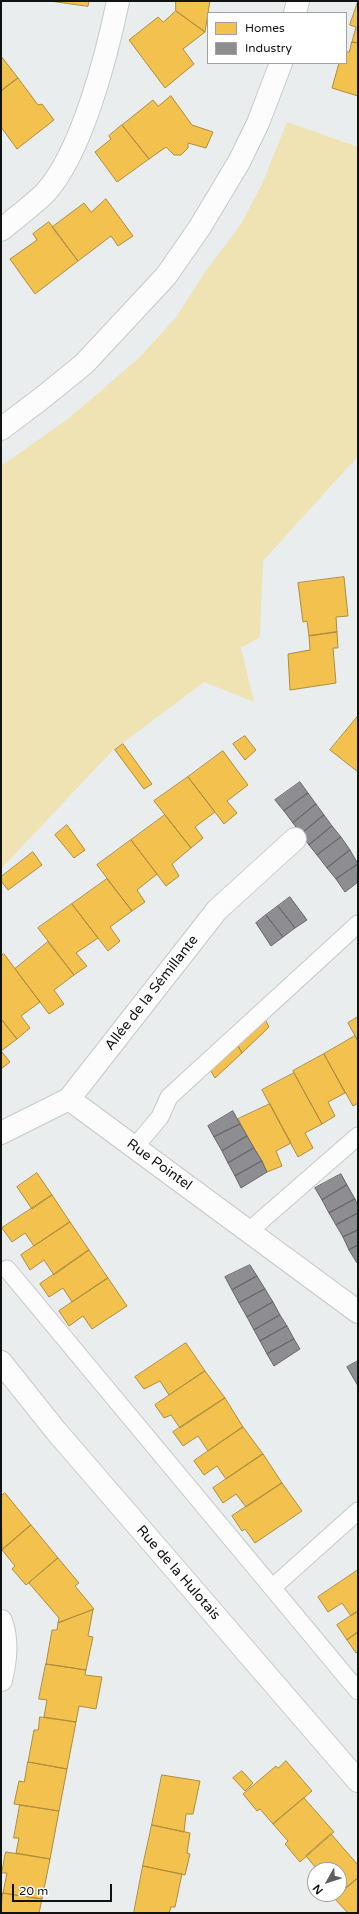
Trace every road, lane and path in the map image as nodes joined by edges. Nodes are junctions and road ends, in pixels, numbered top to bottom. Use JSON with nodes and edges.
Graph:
{"nodes":[{"id":1,"x":118,"y":1,"type":"edge"},
{"id":2,"x":298,"y":1,"type":"edge"},
{"id":3,"x":295,"y":12,"type":"edge"},
{"id":4,"x":281,"y":64,"type":"edge"},
{"id":5,"x":1,"y":230,"type":"edge"},
{"id":6,"x":1,"y":429,"type":"edge"},
{"id":7,"x":295,"y":839,"type":"dead end"},
{"id":8,"x":358,"y":924,"type":"edge"},
{"id":9,"x":69,"y":1099,"type":"junction"},
{"id":10,"x":1,"y":1133,"type":"edge"},
{"id":11,"x":358,"y":1136,"type":"edge"},
{"id":12,"x":134,"y":1148,"type":"junction"},
{"id":13,"x":249,"y":1231,"type":"junction"},
{"id":14,"x":7,"y":1269,"type":"dead end"},
{"id":15,"x":358,"y":1312,"type":"edge"},
{"id":16,"x":1,"y":1362,"type":"edge"},
{"id":17,"x":358,"y":1511,"type":"edge"},
{"id":18,"x":272,"y":1588,"type":"junction"},
{"id":19,"x":1,"y":1621,"type":"edge"},
{"id":20,"x":1,"y":1680,"type":"edge"},
{"id":21,"x":358,"y":1691,"type":"edge"},
{"id":22,"x":358,"y":1781,"type":"edge"}],
"edges":[{"from":1,"to":5,"type":"street"},
{"from":2,"to":3,"type":"street"},
{"from":4,"to":6,"type":"street"},
{"from":7,"to":9,"type":"street","name":"Allée de la Sémillante"},
{"from":8,"to":12,"type":"lane"},
{"from":9,"to":10,"type":"street","name":"Allée de la Sémillante"},
{"from":9,"to":12,"type":"street","name":"Rue Pointel"},
{"from":11,"to":13,"type":"lane"},
{"from":12,"to":13,"type":"street","name":"Rue Pointel"},
{"from":13,"to":15,"type":"street","name":"Rue Pointel"},
{"from":14,"to":18,"type":"lane"},
{"from":16,"to":22,"type":"street","name":"Rue de la Hulotais"},
{"from":17,"to":18,"type":"lane"},
{"from":18,"to":21,"type":"lane"},
{"from":19,"to":20,"type":"street"}]}
